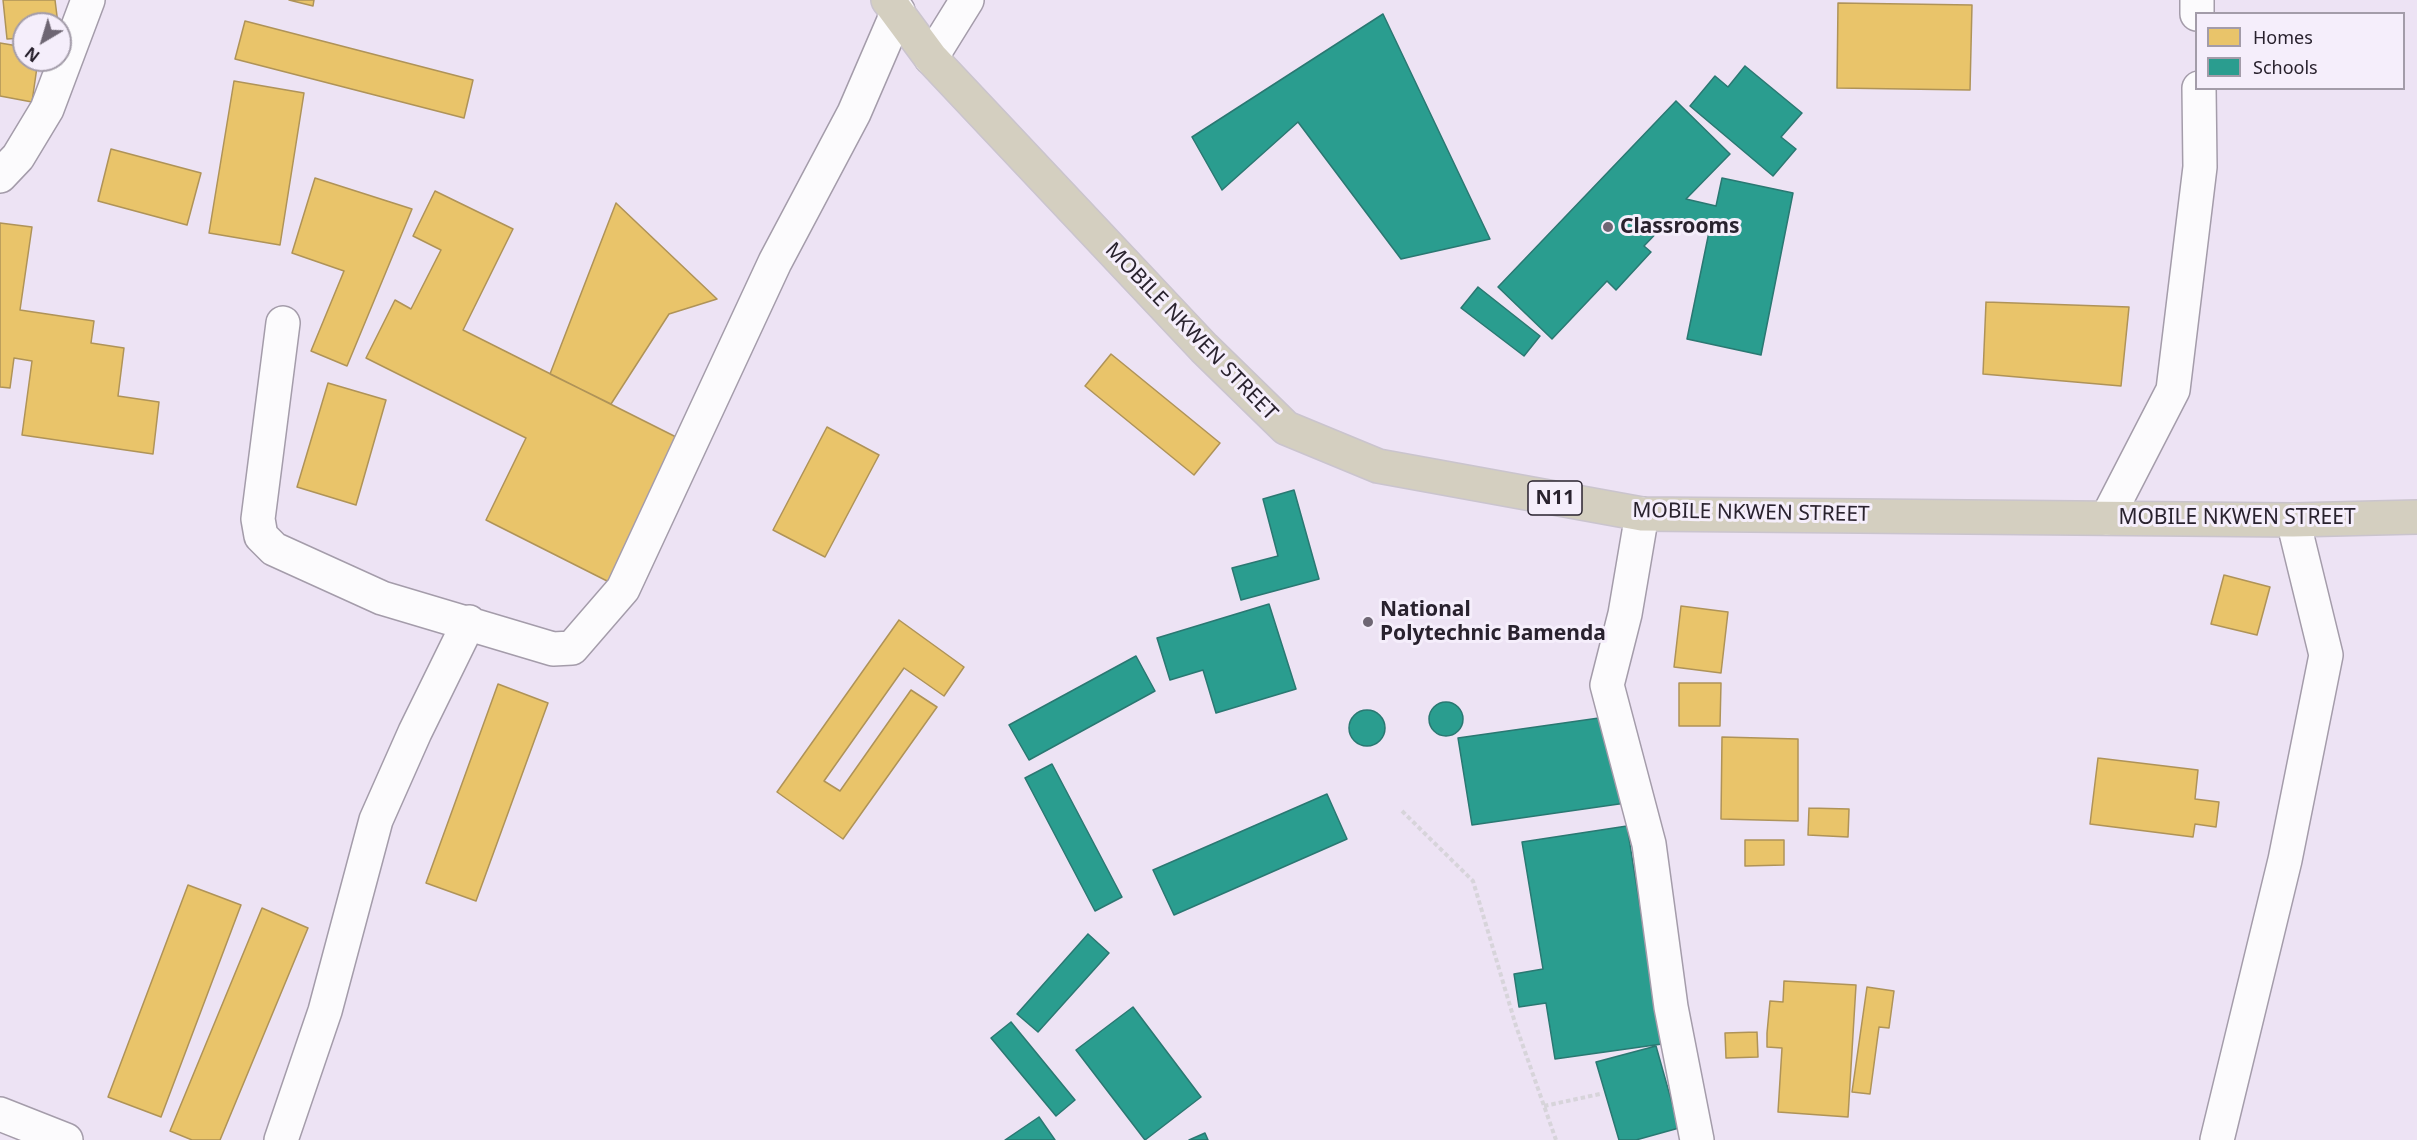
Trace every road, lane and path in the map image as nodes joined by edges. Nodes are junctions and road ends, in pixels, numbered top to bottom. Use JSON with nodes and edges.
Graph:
{"nodes":[{"id":1,"x":88,"y":0,"type":"edge"},
{"id":2,"x":967,"y":0,"type":"edge"},
{"id":3,"x":893,"y":5,"type":"edge"},
{"id":4,"x":931,"y":58,"type":"junction"},
{"id":5,"x":2199,"y":90,"type":"edge"},
{"id":6,"x":0,"y":176,"type":"edge"},
{"id":7,"x":283,"y":323,"type":"dead end"},
{"id":8,"x":1642,"y":514,"type":"junction"},
{"id":9,"x":2417,"y":517,"type":"edge"},
{"id":10,"x":2107,"y":518,"type":"junction"},
{"id":11,"x":2293,"y":520,"type":"junction"},
{"id":12,"x":469,"y":622,"type":"junction"},
{"id":13,"x":1402,"y":811,"type":"dead end"},
{"id":14,"x":1600,"y":1094,"type":"dead end"},
{"id":15,"x":1544,"y":1106,"type":"junction"},
{"id":16,"x":0,"y":1114,"type":"edge"},
{"id":17,"x":66,"y":1140,"type":"edge"},
{"id":18,"x":281,"y":1140,"type":"edge"},
{"id":19,"x":1557,"y":1140,"type":"edge"},
{"id":20,"x":1697,"y":1140,"type":"edge"},
{"id":21,"x":2217,"y":1140,"type":"edge"}],
"edges":[{"from":1,"to":6,"type":"street"},
{"from":2,"to":4,"type":"street"},
{"from":3,"to":4,"type":"highway","name":"MOBILE NKWEN STREET","number":"N11"},
{"from":3,"to":12,"type":"street"},
{"from":4,"to":8,"type":"highway","name":"MOBILE NKWEN STREET","number":"N11"},
{"from":5,"to":10,"type":"street"},
{"from":7,"to":12,"type":"street"},
{"from":8,"to":10,"type":"highway","name":"MOBILE NKWEN STREET","number":"N11"},
{"from":8,"to":20,"type":"street"},
{"from":9,"to":11,"type":"highway","name":"MOBILE NKWEN STREET","number":"N11"},
{"from":10,"to":11,"type":"highway","name":"MOBILE NKWEN STREET","number":"N11"},
{"from":11,"to":21,"type":"street"},
{"from":12,"to":18,"type":"street"},
{"from":13,"to":15,"type":"path"},
{"from":14,"to":15,"type":"path"},
{"from":15,"to":19,"type":"path"},
{"from":16,"to":17,"type":"street"}]}
